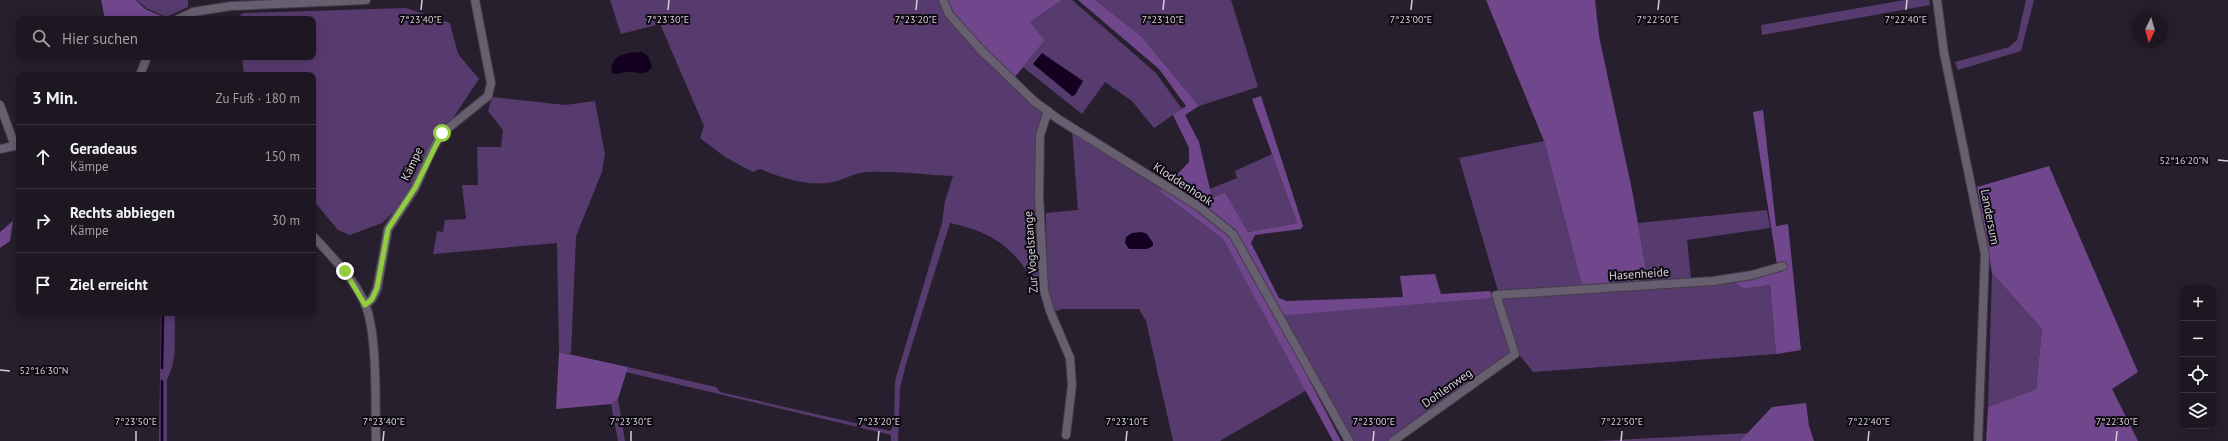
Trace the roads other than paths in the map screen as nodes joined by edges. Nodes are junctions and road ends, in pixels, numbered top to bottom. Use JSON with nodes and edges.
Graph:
{"nodes":[{"id":1,"x":366,"y":0,"type":"edge"},
{"id":2,"x":475,"y":0,"type":"edge"},
{"id":3,"x":943,"y":0,"type":"edge"},
{"id":4,"x":1937,"y":0,"type":"edge"},
{"id":5,"x":184,"y":16,"type":"edge"},
{"id":6,"x":146,"y":60,"type":"edge"},
{"id":7,"x":141,"y":72,"type":"edge"},
{"id":8,"x":0,"y":105,"type":"edge"},
{"id":9,"x":1048,"y":111,"type":"junction"},
{"id":10,"x":16,"y":143,"type":"edge"},
{"id":11,"x":16,"y":145,"type":"edge"},
{"id":12,"x":0,"y":149,"type":"edge"},
{"id":13,"x":316,"y":239,"type":"edge"},
{"id":14,"x":1783,"y":266,"type":"dead end"},
{"id":15,"x":365,"y":305,"type":"junction"},
{"id":16,"x":1515,"y":354,"type":"joint"},
{"id":17,"x":1066,"y":435,"type":"dead end"},
{"id":18,"x":376,"y":441,"type":"edge"},
{"id":19,"x":1349,"y":441,"type":"edge"},
{"id":20,"x":1393,"y":441,"type":"edge"},
{"id":21,"x":1978,"y":441,"type":"edge"}],
"edges":[{"from":1,"to":5,"type":"street"},
{"from":2,"to":15,"type":"street","name":"Kämpe"},
{"from":3,"to":9,"type":"street","name":"Kloddenhook"},
{"from":4,"to":21,"type":"street","name":"Landersum"},
{"from":6,"to":7,"type":"street"},
{"from":8,"to":10,"type":"street"},
{"from":9,"to":17,"type":"street","name":"Zur Vogelstange"},
{"from":9,"to":19,"type":"street","name":"Kloddenhook"},
{"from":11,"to":12,"type":"street"},
{"from":13,"to":15,"type":"street"},
{"from":14,"to":16,"type":"street","name":"Hasenheide"},
{"from":15,"to":18,"type":"street"},
{"from":16,"to":20,"type":"street","name":"Dohlenweg"}]}
